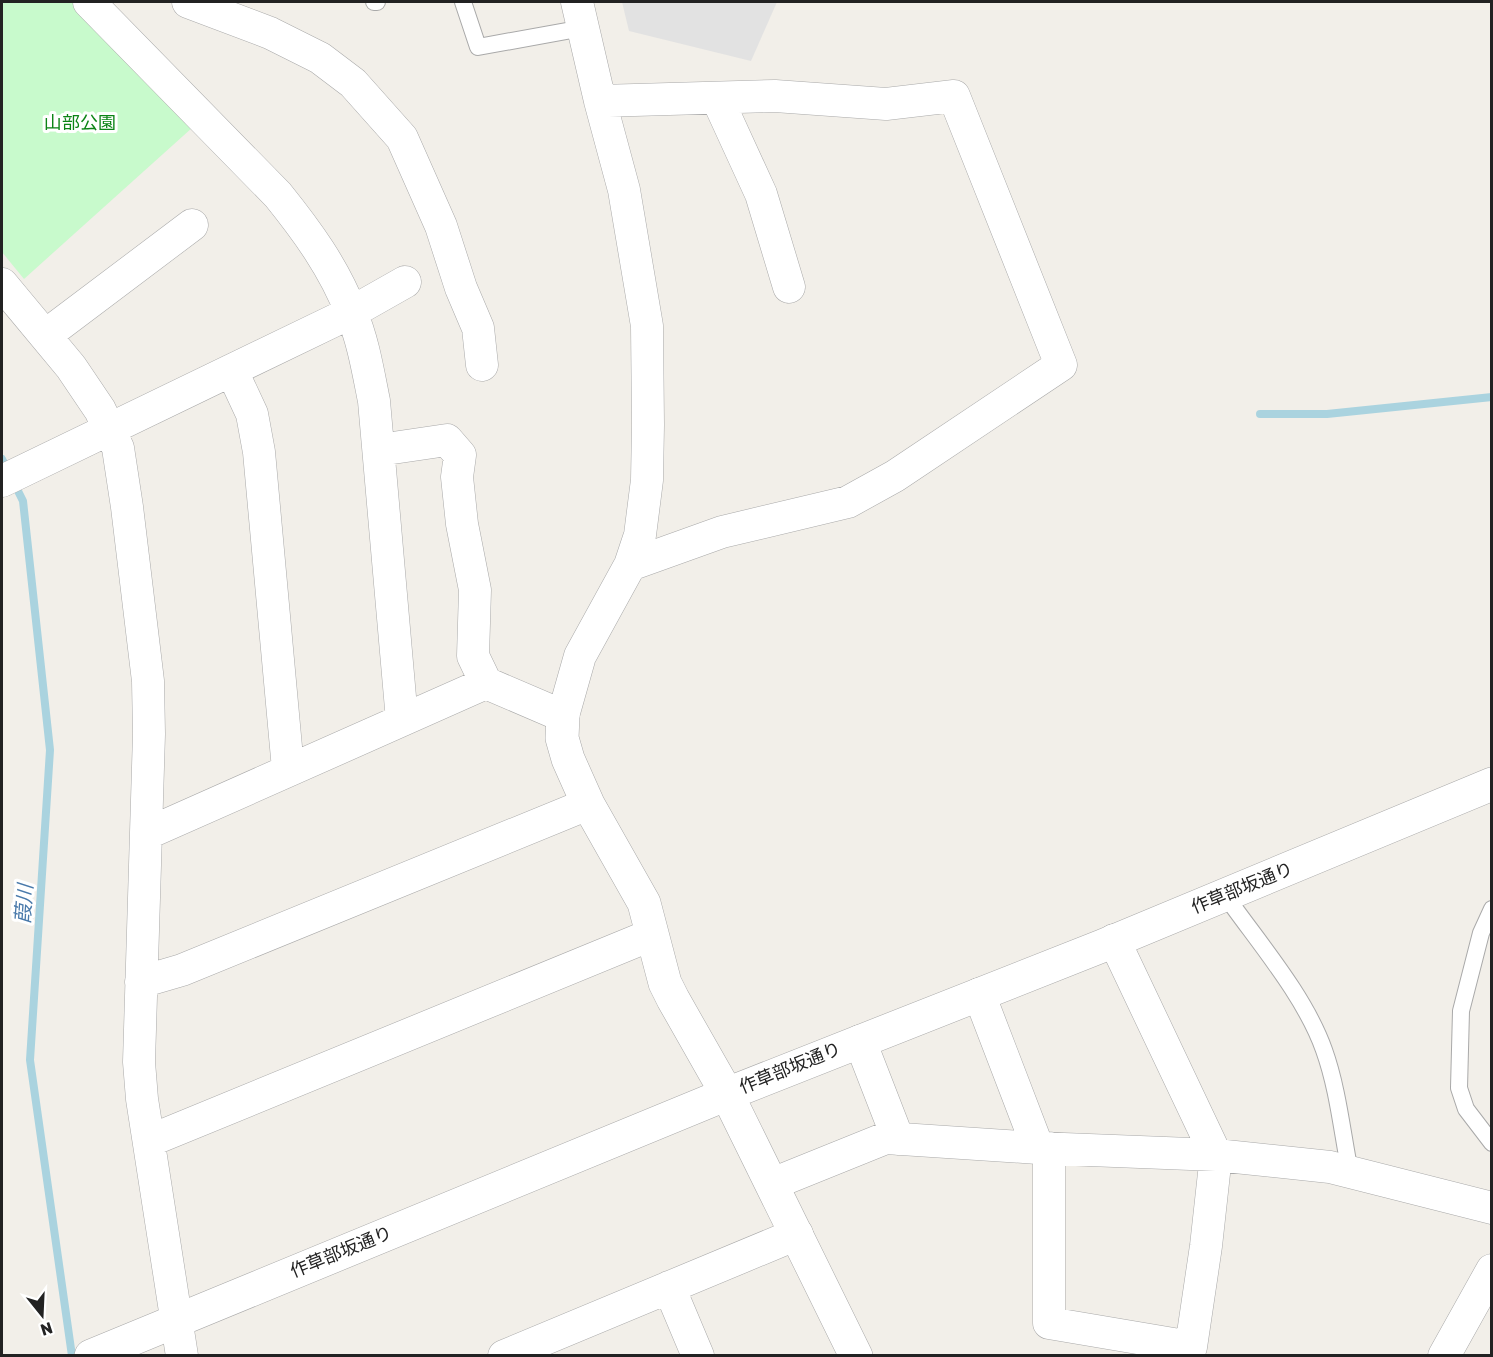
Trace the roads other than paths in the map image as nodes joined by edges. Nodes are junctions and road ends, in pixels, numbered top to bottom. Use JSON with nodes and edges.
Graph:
{"nodes":[{"id":1,"x":89,"y":2,"type":"edge"},
{"id":2,"x":188,"y":2,"type":"edge"},
{"id":3,"x":463,"y":2,"type":"edge"},
{"id":4,"x":580,"y":15,"type":"edge"},
{"id":5,"x":717,"y":98,"type":"junction"},
{"id":6,"x":600,"y":100,"type":"junction"},
{"id":7,"x":192,"y":225,"type":"dead end"},
{"id":8,"x":405,"y":282,"type":"dead end"},
{"id":9,"x":2,"y":284,"type":"edge"},
{"id":10,"x":789,"y":287,"type":"dead end"},
{"id":11,"x":352,"y":312,"type":"junction"},
{"id":12,"x":46,"y":335,"type":"junction"},
{"id":13,"x":482,"y":365,"type":"dead end"},
{"id":14,"x":232,"y":371,"type":"junction"},
{"id":15,"x":110,"y":430,"type":"junction"},
{"id":16,"x":379,"y":450,"type":"junction"},
{"id":17,"x":2,"y":481,"type":"edge"},
{"id":18,"x":630,"y":565,"type":"junction"},
{"id":19,"x":486,"y":683,"type":"junction"},
{"id":20,"x":563,"y":716,"type":"junction"},
{"id":21,"x":402,"y":720,"type":"junction"},
{"id":22,"x":288,"y":769,"type":"junction"},
{"id":23,"x":1491,"y":784,"type":"edge"},
{"id":24,"x":588,"y":804,"type":"junction"},
{"id":25,"x":146,"y":834,"type":"junction"},
{"id":26,"x":1225,"y":895,"type":"junction"},
{"id":27,"x":1491,"y":909,"type":"edge"},
{"id":28,"x":651,"y":934,"type":"junction"},
{"id":29,"x":1114,"y":940,"type":"junction"},
{"id":30,"x":141,"y":982,"type":"junction"},
{"id":31,"x":979,"y":994,"type":"junction"},
{"id":32,"x":860,"y":1041,"type":"junction"},
{"id":33,"x":727,"y":1094,"type":"junction"},
{"id":34,"x":898,"y":1138,"type":"junction"},
{"id":35,"x":149,"y":1141,"type":"junction"},
{"id":36,"x":1491,"y":1143,"type":"edge"},
{"id":37,"x":1043,"y":1148,"type":"junction"},
{"id":38,"x":1216,"y":1155,"type":"junction"},
{"id":39,"x":1350,"y":1172,"type":"junction"},
{"id":40,"x":772,"y":1184,"type":"junction"},
{"id":41,"x":1491,"y":1208,"type":"edge"},
{"id":42,"x":797,"y":1234,"type":"junction"},
{"id":43,"x":1491,"y":1270,"type":"edge"},
{"id":44,"x":669,"y":1287,"type":"junction"},
{"id":45,"x":176,"y":1320,"type":"junction"},
{"id":46,"x":104,"y":1350,"type":"edge"},
{"id":47,"x":182,"y":1356,"type":"edge"},
{"id":48,"x":504,"y":1356,"type":"edge"},
{"id":49,"x":698,"y":1356,"type":"edge"},
{"id":50,"x":856,"y":1356,"type":"edge"},
{"id":51,"x":1444,"y":1356,"type":"edge"}],
"edges":[{"from":1,"to":11,"type":"street"},
{"from":2,"to":13,"type":"street"},
{"from":3,"to":4,"type":"lane"},
{"from":4,"to":6,"type":"street"},
{"from":5,"to":6,"type":"street"},
{"from":5,"to":10,"type":"street"},
{"from":5,"to":18,"type":"street"},
{"from":6,"to":18,"type":"street"},
{"from":7,"to":12,"type":"street"},
{"from":8,"to":11,"type":"street"},
{"from":9,"to":12,"type":"street"},
{"from":11,"to":14,"type":"street"},
{"from":11,"to":16,"type":"street"},
{"from":12,"to":15,"type":"street"},
{"from":14,"to":15,"type":"street"},
{"from":14,"to":22,"type":"street"},
{"from":15,"to":17,"type":"street"},
{"from":15,"to":25,"type":"street"},
{"from":16,"to":19,"type":"street"},
{"from":16,"to":21,"type":"street"},
{"from":18,"to":20,"type":"street"},
{"from":19,"to":20,"type":"street"},
{"from":19,"to":21,"type":"street"},
{"from":20,"to":24,"type":"street"},
{"from":21,"to":22,"type":"street"},
{"from":22,"to":25,"type":"street"},
{"from":23,"to":26,"type":"street","name":"作草部坂通り"},
{"from":24,"to":28,"type":"street"},
{"from":24,"to":30,"type":"street"},
{"from":25,"to":30,"type":"street"},
{"from":26,"to":29,"type":"street","name":"作草部坂通り"},
{"from":26,"to":39,"type":"lane"},
{"from":27,"to":36,"type":"lane"},
{"from":28,"to":33,"type":"street"},
{"from":28,"to":35,"type":"street"},
{"from":29,"to":31,"type":"street","name":"作草部坂通り"},
{"from":29,"to":38,"type":"street"},
{"from":30,"to":35,"type":"street"},
{"from":31,"to":32,"type":"street","name":"作草部坂通り"},
{"from":31,"to":37,"type":"street"},
{"from":32,"to":33,"type":"street","name":"作草部坂通り"},
{"from":32,"to":34,"type":"street"},
{"from":33,"to":40,"type":"street"},
{"from":33,"to":45,"type":"street","name":"作草部坂通り"},
{"from":34,"to":37,"type":"street"},
{"from":34,"to":40,"type":"street"},
{"from":35,"to":45,"type":"street"},
{"from":37,"to":38,"type":"street"},
{"from":37,"to":38,"type":"street"},
{"from":38,"to":39,"type":"street"},
{"from":39,"to":41,"type":"street"},
{"from":40,"to":42,"type":"street"},
{"from":42,"to":44,"type":"street"},
{"from":42,"to":50,"type":"street"},
{"from":43,"to":51,"type":"street"},
{"from":44,"to":48,"type":"street"},
{"from":44,"to":49,"type":"street"},
{"from":45,"to":46,"type":"street","name":"作草部坂通り"},
{"from":45,"to":47,"type":"street"}]}
